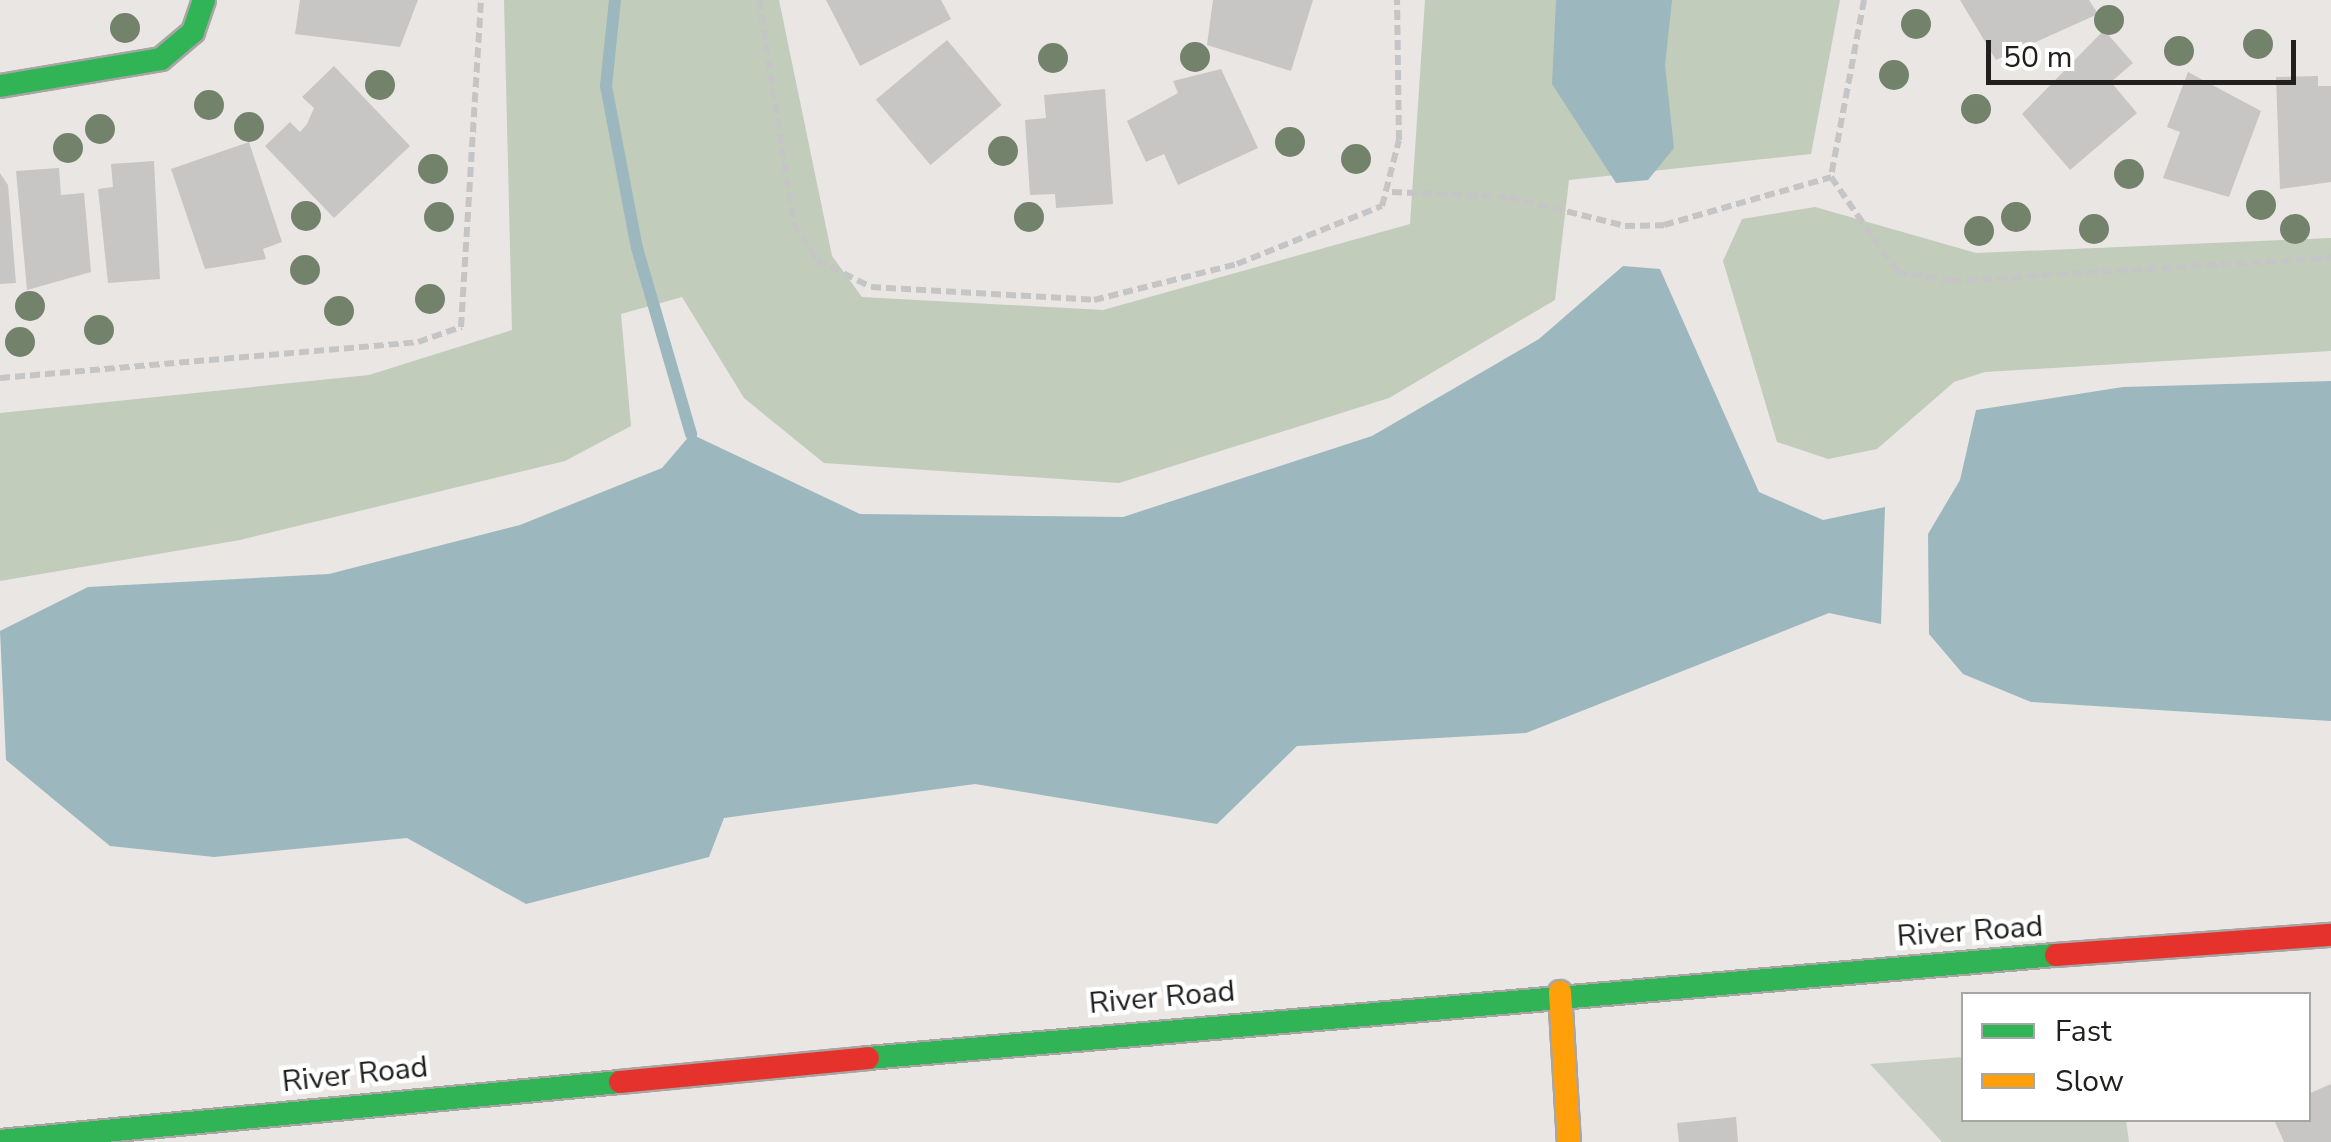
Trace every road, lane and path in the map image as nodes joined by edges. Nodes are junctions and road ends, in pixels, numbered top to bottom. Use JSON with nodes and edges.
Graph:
{"nodes":[{"id":1,"x":204,"y":0,"type":"edge"},
{"id":2,"x":480,"y":0,"type":"edge"},
{"id":3,"x":758,"y":0,"type":"edge"},
{"id":4,"x":1396,"y":0,"type":"edge"},
{"id":5,"x":1864,"y":0,"type":"edge"},
{"id":6,"x":0,"y":86,"type":"edge"},
{"id":7,"x":1831,"y":177,"type":"junction"},
{"id":8,"x":1392,"y":192,"type":"junction"},
{"id":9,"x":2331,"y":258,"type":"edge"},
{"id":10,"x":0,"y":378,"type":"edge"},
{"id":11,"x":2331,"y":935,"type":"edge"},
{"id":12,"x":1560,"y":992,"type":"junction"},
{"id":13,"x":0,"y":1140,"type":"edge"},
{"id":14,"x":1569,"y":1142,"type":"edge"}],
"edges":[{"from":1,"to":6,"type":"main road"},
{"from":2,"to":10,"type":"path"},
{"from":3,"to":8,"type":"path"},
{"from":4,"to":8,"type":"path"},
{"from":5,"to":7,"type":"path"},
{"from":7,"to":8,"type":"path"},
{"from":7,"to":9,"type":"path"},
{"from":11,"to":12,"type":"main road","name":"River Road"},
{"from":12,"to":13,"type":"main road","name":"River Road"},
{"from":12,"to":14,"type":"main road"}]}
